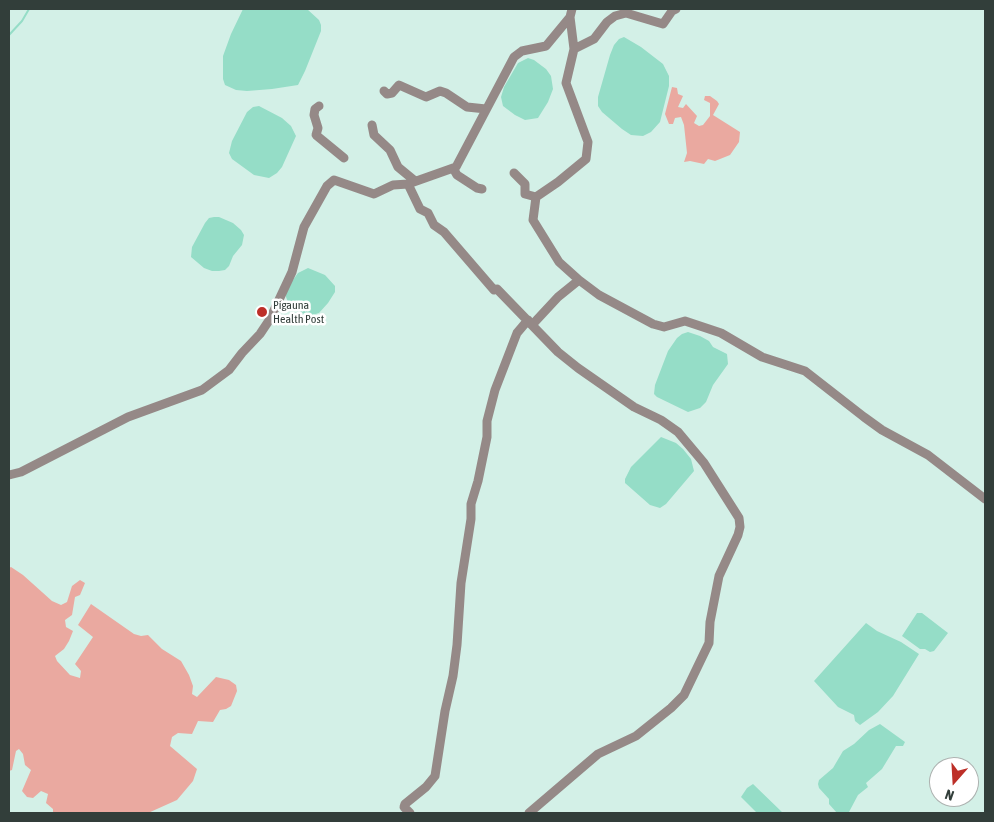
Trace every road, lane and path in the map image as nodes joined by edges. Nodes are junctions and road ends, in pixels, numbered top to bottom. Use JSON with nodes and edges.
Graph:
{"nodes":[{"id":1,"x":676,"y":9,"type":"edge"},
{"id":2,"x":571,"y":13,"type":"edge"},
{"id":3,"x":574,"y":49,"type":"junction"},
{"id":4,"x":384,"y":92,"type":"dead end"},
{"id":5,"x":319,"y":106,"type":"dead end"},
{"id":6,"x":486,"y":109,"type":"junction"},
{"id":7,"x":372,"y":125,"type":"dead end"},
{"id":8,"x":344,"y":158,"type":"dead end"},
{"id":9,"x":453,"y":168,"type":"junction"},
{"id":10,"x":514,"y":173,"type":"dead end"},
{"id":11,"x":412,"y":182,"type":"junction"},
{"id":12,"x":482,"y":189,"type":"dead end"},
{"id":13,"x":536,"y":197,"type":"junction"},
{"id":14,"x":579,"y":280,"type":"junction"},
{"id":15,"x":530,"y":322,"type":"junction"},
{"id":16,"x":9,"y":475,"type":"edge"},
{"id":17,"x":985,"y":499,"type":"edge"},
{"id":18,"x":410,"y":813,"type":"edge"},
{"id":19,"x":529,"y":813,"type":"edge"}],
"edges":[{"from":1,"to":3,"type":"street"},
{"from":2,"to":3,"type":"street"},
{"from":2,"to":6,"type":"street"},
{"from":3,"to":13,"type":"street"},
{"from":4,"to":6,"type":"street"},
{"from":5,"to":8,"type":"street"},
{"from":6,"to":9,"type":"street"},
{"from":7,"to":11,"type":"street"},
{"from":9,"to":11,"type":"street"},
{"from":9,"to":12,"type":"street"},
{"from":10,"to":13,"type":"street"},
{"from":11,"to":15,"type":"street"},
{"from":11,"to":16,"type":"street"},
{"from":13,"to":14,"type":"street"},
{"from":14,"to":15,"type":"street"},
{"from":14,"to":17,"type":"street"},
{"from":15,"to":18,"type":"street"},
{"from":15,"to":19,"type":"street"}]}
